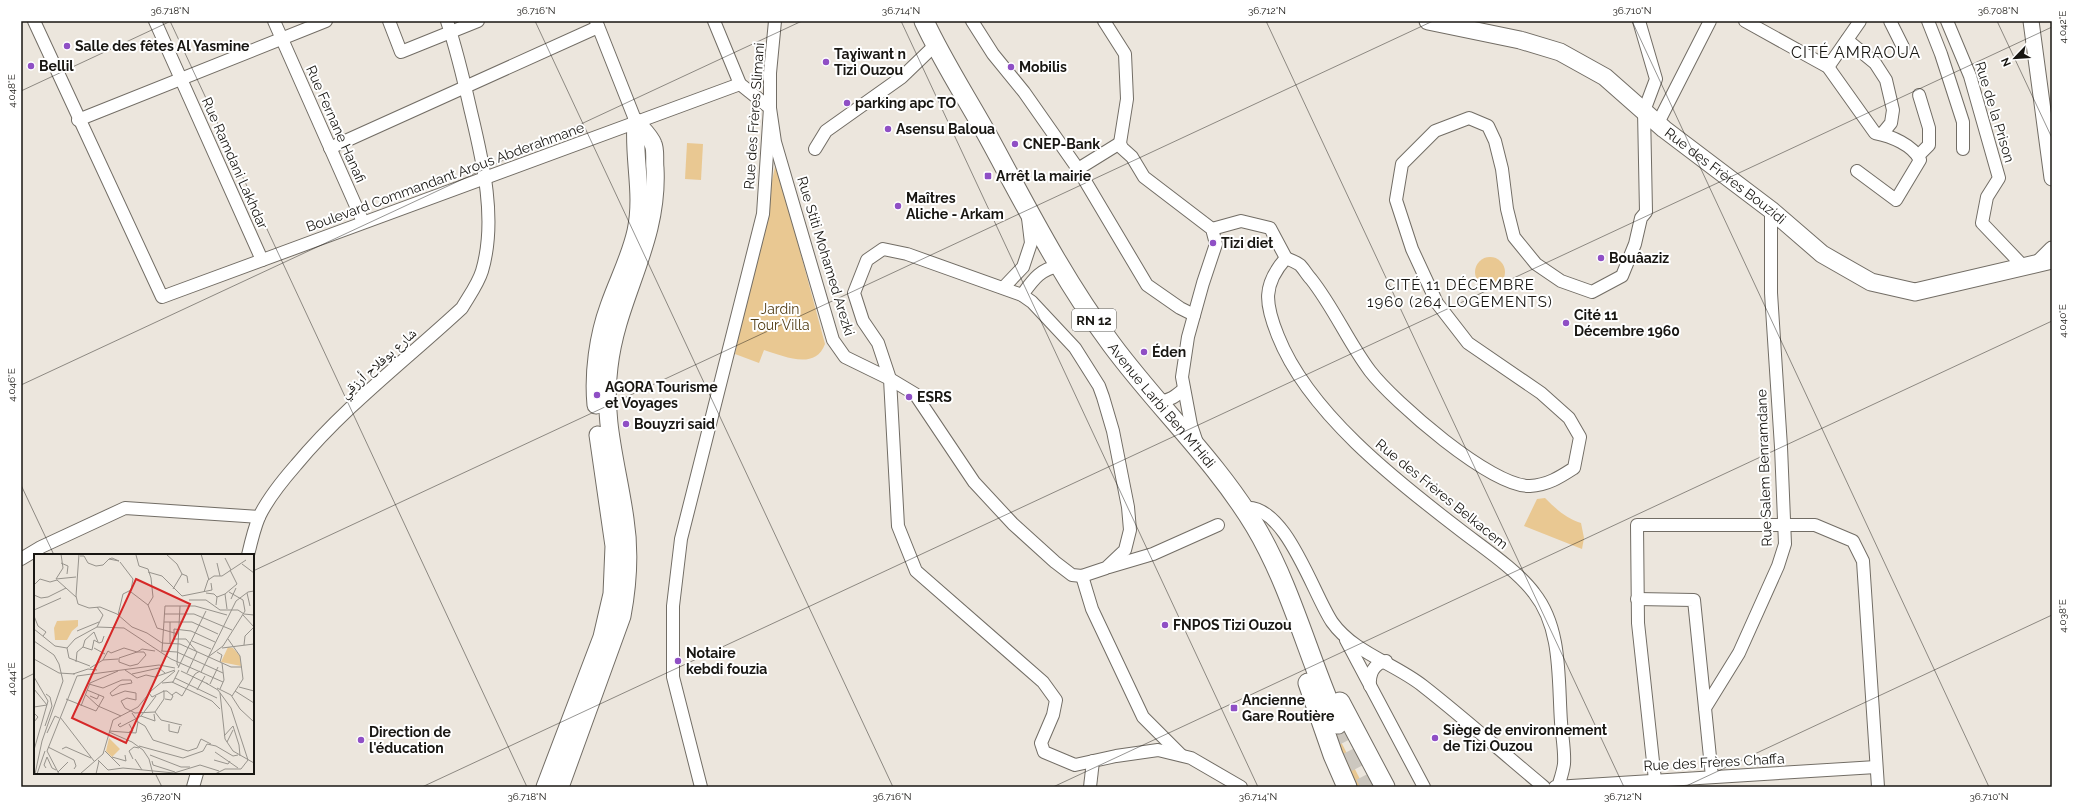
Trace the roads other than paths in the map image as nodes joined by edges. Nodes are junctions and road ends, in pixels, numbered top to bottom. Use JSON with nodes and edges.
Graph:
{"nodes":[{"id":1,"x":34,"y":21,"type":"edge"},
{"id":2,"x":155,"y":21,"type":"edge"},
{"id":3,"x":274,"y":21,"type":"edge"},
{"id":4,"x":326,"y":21,"type":"edge"},
{"id":5,"x":389,"y":21,"type":"edge"},
{"id":6,"x":447,"y":21,"type":"edge"},
{"id":7,"x":478,"y":21,"type":"edge"},
{"id":8,"x":714,"y":21,"type":"edge"},
{"id":9,"x":776,"y":21,"type":"edge"},
{"id":10,"x":913,"y":21,"type":"edge"},
{"id":11,"x":924,"y":21,"type":"edge"},
{"id":12,"x":931,"y":21,"type":"edge"},
{"id":13,"x":972,"y":21,"type":"edge"},
{"id":14,"x":1104,"y":21,"type":"edge"},
{"id":15,"x":1428,"y":21,"type":"edge"},
{"id":16,"x":1639,"y":21,"type":"edge"},
{"id":17,"x":1710,"y":21,"type":"edge"},
{"id":18,"x":1744,"y":21,"type":"edge"},
{"id":19,"x":1860,"y":21,"type":"edge"},
{"id":20,"x":1890,"y":21,"type":"edge"},
{"id":21,"x":1928,"y":21,"type":"edge"},
{"id":22,"x":1947,"y":21,"type":"edge"},
{"id":23,"x":2031,"y":21,"type":"edge"},
{"id":24,"x":597,"y":24,"type":"edge"},
{"id":25,"x":451,"y":33,"type":"junction"},
{"id":26,"x":282,"y":39,"type":"junction"},
{"id":27,"x":1847,"y":40,"type":"junction"},
{"id":28,"x":1903,"y":47,"type":"dead end"},
{"id":29,"x":937,"y":55,"type":"junction"},
{"id":30,"x":1828,"y":68,"type":"junction"},
{"id":31,"x":180,"y":79,"type":"junction"},
{"id":32,"x":740,"y":84,"type":"junction"},
{"id":33,"x":465,"y":87,"type":"junction"},
{"id":34,"x":1919,"y":95,"type":"dead end"},
{"id":35,"x":770,"y":108,"type":"junction"},
{"id":36,"x":1644,"y":111,"type":"junction"},
{"id":37,"x":78,"y":120,"type":"junction"},
{"id":38,"x":636,"y":122,"type":"junction"},
{"id":39,"x":1658,"y":124,"type":"junction"},
{"id":40,"x":1882,"y":134,"type":"junction"},
{"id":41,"x":1120,"y":143,"type":"junction"},
{"id":42,"x":330,"y":148,"type":"junction"},
{"id":43,"x":815,"y":149,"type":"dead end"},
{"id":44,"x":1963,"y":149,"type":"dead end"},
{"id":45,"x":1918,"y":156,"type":"junction"},
{"id":46,"x":1078,"y":169,"type":"junction"},
{"id":47,"x":1857,"y":170,"type":"dead end"},
{"id":48,"x":2052,"y":178,"type":"edge"},
{"id":49,"x":484,"y":180,"type":"junction"},
{"id":50,"x":1026,"y":208,"type":"junction"},
{"id":51,"x":1771,"y":210,"type":"junction"},
{"id":52,"x":363,"y":222,"type":"junction"},
{"id":53,"x":1212,"y":229,"type":"junction"},
{"id":54,"x":2052,"y":249,"type":"edge"},
{"id":55,"x":1286,"y":258,"type":"junction"},
{"id":56,"x":262,"y":260,"type":"junction"},
{"id":57,"x":2036,"y":264,"type":"edge"},
{"id":58,"x":1059,"y":266,"type":"junction"},
{"id":59,"x":1004,"y":287,"type":"junction"},
{"id":60,"x":1022,"y":294,"type":"junction"},
{"id":61,"x":1194,"y":314,"type":"junction"},
{"id":62,"x":890,"y":379,"type":"junction"},
{"id":63,"x":1184,"y":388,"type":"junction"},
{"id":64,"x":1158,"y":400,"type":"junction"},
{"id":65,"x":1201,"y":452,"type":"junction"},
{"id":66,"x":1244,"y":508,"type":"junction"},
{"id":67,"x":259,"y":517,"type":"junction"},
{"id":68,"x":1784,"y":524,"type":"junction"},
{"id":69,"x":1218,"y":525,"type":"dead end"},
{"id":70,"x":248,"y":554,"type":"edge"},
{"id":71,"x":21,"y":559,"type":"edge"},
{"id":72,"x":1274,"y":561,"type":"junction"},
{"id":73,"x":1106,"y":568,"type":"junction"},
{"id":74,"x":1082,"y":576,"type":"junction"},
{"id":75,"x":1637,"y":599,"type":"junction"},
{"id":76,"x":1345,"y":637,"type":"junction"},
{"id":77,"x":1386,"y":662,"type":"junction"},
{"id":78,"x":1370,"y":686,"type":"junction"},
{"id":79,"x":1705,"y":708,"type":"junction"},
{"id":80,"x":1338,"y":724,"type":"tunnel mouth"},
{"id":81,"x":1182,"y":756,"type":"junction"},
{"id":82,"x":1093,"y":761,"type":"junction"},
{"id":83,"x":1876,"y":768,"type":"junction"},
{"id":84,"x":197,"y":774,"type":"edge"},
{"id":85,"x":1712,"y":777,"type":"junction"},
{"id":86,"x":1654,"y":780,"type":"junction"},
{"id":87,"x":193,"y":787,"type":"edge"},
{"id":88,"x":545,"y":787,"type":"edge"},
{"id":89,"x":560,"y":787,"type":"edge"},
{"id":90,"x":701,"y":787,"type":"edge"},
{"id":91,"x":1090,"y":787,"type":"edge"},
{"id":92,"x":1241,"y":787,"type":"edge"},
{"id":93,"x":1347,"y":787,"type":"edge"},
{"id":94,"x":1385,"y":787,"type":"edge"},
{"id":95,"x":1424,"y":787,"type":"edge"},
{"id":96,"x":1544,"y":787,"type":"edge"},
{"id":97,"x":1555,"y":787,"type":"edge"},
{"id":98,"x":1558,"y":787,"type":"edge"},
{"id":99,"x":1878,"y":787,"type":"edge"}],
"edges":[{"from":1,"to":37,"type":"street"},
{"from":2,"to":31,"type":"street","name":"Rue Ramdani Lakhdar"},
{"from":3,"to":26,"type":"street","name":"Rue Fernane Hanafi"},
{"from":4,"to":26,"type":"street"},
{"from":5,"to":25,"type":"street"},
{"from":6,"to":25,"type":"street","name":"شارع بوفلاح أرزقي"},
{"from":7,"to":25,"type":"street"},
{"from":8,"to":32,"type":"street"},
{"from":9,"to":35,"type":"street","name":"Rue des Frères Slimani"},
{"from":10,"to":29,"type":"main road","name":"Avenue Larbi Ben M'Hidi"},
{"from":11,"to":29,"type":"main road","name":"Avenue Larbi Ben M'Hidi","number":"RN 12"},
{"from":12,"to":29,"type":"main road","name":"Avenue Larbi Ben M'Hidi"},
{"from":13,"to":46,"type":"street"},
{"from":14,"to":41,"type":"street"},
{"from":15,"to":36,"type":"main road","name":"Rue des Frères Bouzidi"},
{"from":16,"to":36,"type":"street"},
{"from":17,"to":39,"type":"street"},
{"from":18,"to":30,"type":"street"},
{"from":19,"to":27,"type":"street"},
{"from":20,"to":28,"type":"street"},
{"from":21,"to":44,"type":"street"},
{"from":22,"to":57,"type":"street","name":"Rue de la Prison"},
{"from":23,"to":48,"type":"street"},
{"from":24,"to":33,"type":"street"},
{"from":24,"to":38,"type":"street"},
{"from":25,"to":33,"type":"street","name":"شارع بوفلاح أرزقي"},
{"from":26,"to":31,"type":"street"},
{"from":26,"to":42,"type":"street","name":"Rue Fernane Hanafi"},
{"from":27,"to":30,"type":"street"},
{"from":27,"to":40,"type":"street"},
{"from":29,"to":43,"type":"street"},
{"from":29,"to":50,"type":"main road","name":"Avenue Larbi Ben M'Hidi","number":"RN 12"},
{"from":30,"to":40,"type":"street"},
{"from":31,"to":37,"type":"street"},
{"from":31,"to":56,"type":"street","name":"Rue Ramdani Lakhdar"},
{"from":32,"to":35,"type":"street"},
{"from":32,"to":38,"type":"street","name":"Boulevard Commandant Arous Abderahmane"},
{"from":33,"to":42,"type":"street"},
{"from":33,"to":49,"type":"street","name":"شارع بوفلاح أرزقي"},
{"from":34,"to":45,"type":"street"},
{"from":35,"to":62,"type":"street","name":"Rue Stiti Mohamed Arezki"},
{"from":35,"to":90,"type":"street","name":"Rue des Frères Slimani"},
{"from":36,"to":39,"type":"main road","name":"Rue des Frères Bouzidi"},
{"from":36,"to":55,"type":"street"},
{"from":37,"to":56,"type":"street","name":"Boulevard Commandant Arous Abderahmane"},
{"from":38,"to":49,"type":"street","name":"Boulevard Commandant Arous Abderahmane"},
{"from":38,"to":88,"type":"main road"},
{"from":38,"to":89,"type":"main road"},
{"from":39,"to":51,"type":"main road","name":"Rue des Frères Bouzidi"},
{"from":40,"to":45,"type":"street"},
{"from":41,"to":46,"type":"street"},
{"from":41,"to":53,"type":"street"},
{"from":42,"to":52,"type":"street","name":"Rue Fernane Hanafi"},
{"from":45,"to":47,"type":"street"},
{"from":46,"to":61,"type":"street"},
{"from":49,"to":52,"type":"street","name":"Boulevard Commandant Arous Abderahmane"},
{"from":49,"to":67,"type":"street","name":"شارع بوفلاح أرزقي"},
{"from":50,"to":58,"type":"main road","name":"Avenue Larbi Ben M'Hidi","number":"RN 12"},
{"from":50,"to":59,"type":"street"},
{"from":51,"to":57,"type":"main road","name":"Rue des Frères Bouzidi"},
{"from":51,"to":68,"type":"street","name":"Rue Salem Benramdane"},
{"from":52,"to":56,"type":"street","name":"Boulevard Commandant Arous Abderahmane"},
{"from":53,"to":55,"type":"street"},
{"from":53,"to":61,"type":"street"},
{"from":54,"to":57,"type":"street"},
{"from":55,"to":98,"type":"street","name":"Rue des Frères Belkacem"},
{"from":58,"to":60,"type":"street"},
{"from":58,"to":64,"type":"main road","name":"Avenue Larbi Ben M'Hidi","number":"RN 12"},
{"from":59,"to":60,"type":"street"},
{"from":59,"to":62,"type":"street"},
{"from":60,"to":73,"type":"street"},
{"from":61,"to":63,"type":"street"},
{"from":62,"to":74,"type":"street","name":"Rue Stiti Mohamed Arezki"},
{"from":62,"to":82,"type":"street"},
{"from":63,"to":64,"type":"street"},
{"from":63,"to":65,"type":"street"},
{"from":64,"to":65,"type":"main road","name":"Avenue Larbi Ben M'Hidi","number":"RN 12"},
{"from":65,"to":66,"type":"main road","name":"Avenue Larbi Ben M'Hidi","number":"RN 12"},
{"from":66,"to":72,"type":"main road","name":"Avenue Larbi Ben M'Hidi","number":"RN 12"},
{"from":66,"to":76,"type":"street"},
{"from":67,"to":70,"type":"street","name":"شارع بوفلاح أرزقي"},
{"from":67,"to":71,"type":"street"},
{"from":68,"to":75,"type":"street"},
{"from":68,"to":79,"type":"street","name":"Rue Salem Benramdane"},
{"from":68,"to":83,"type":"street"},
{"from":69,"to":73,"type":"street"},
{"from":72,"to":80,"type":"main road","name":"Avenue Larbi Ben M'Hidi","number":"RN 12"},
{"from":72,"to":93,"type":"main road","name":"Avenue Larbi Ben M'Hidi"},
{"from":72,"to":94,"type":"main road","name":"Avenue Larbi Ben M'Hidi"},
{"from":73,"to":74,"type":"street"},
{"from":74,"to":81,"type":"street"},
{"from":75,"to":79,"type":"street"},
{"from":75,"to":86,"type":"street"},
{"from":76,"to":77,"type":"street"},
{"from":76,"to":78,"type":"street"},
{"from":77,"to":78,"type":"street"},
{"from":77,"to":96,"type":"street"},
{"from":78,"to":95,"type":"street"},
{"from":79,"to":85,"type":"street"},
{"from":81,"to":82,"type":"street"},
{"from":81,"to":92,"type":"street"},
{"from":82,"to":91,"type":"street"},
{"from":83,"to":85,"type":"street","name":"Rue des Frères Chaffa"},
{"from":83,"to":99,"type":"street"},
{"from":84,"to":87,"type":"street"},
{"from":85,"to":86,"type":"street","name":"Rue des Frères Chaffa"},
{"from":86,"to":98,"type":"street","name":"Rue des Frères Chaffa"},
{"from":97,"to":98,"type":"street","name":"Rue des Frères Chaffa"}]}
